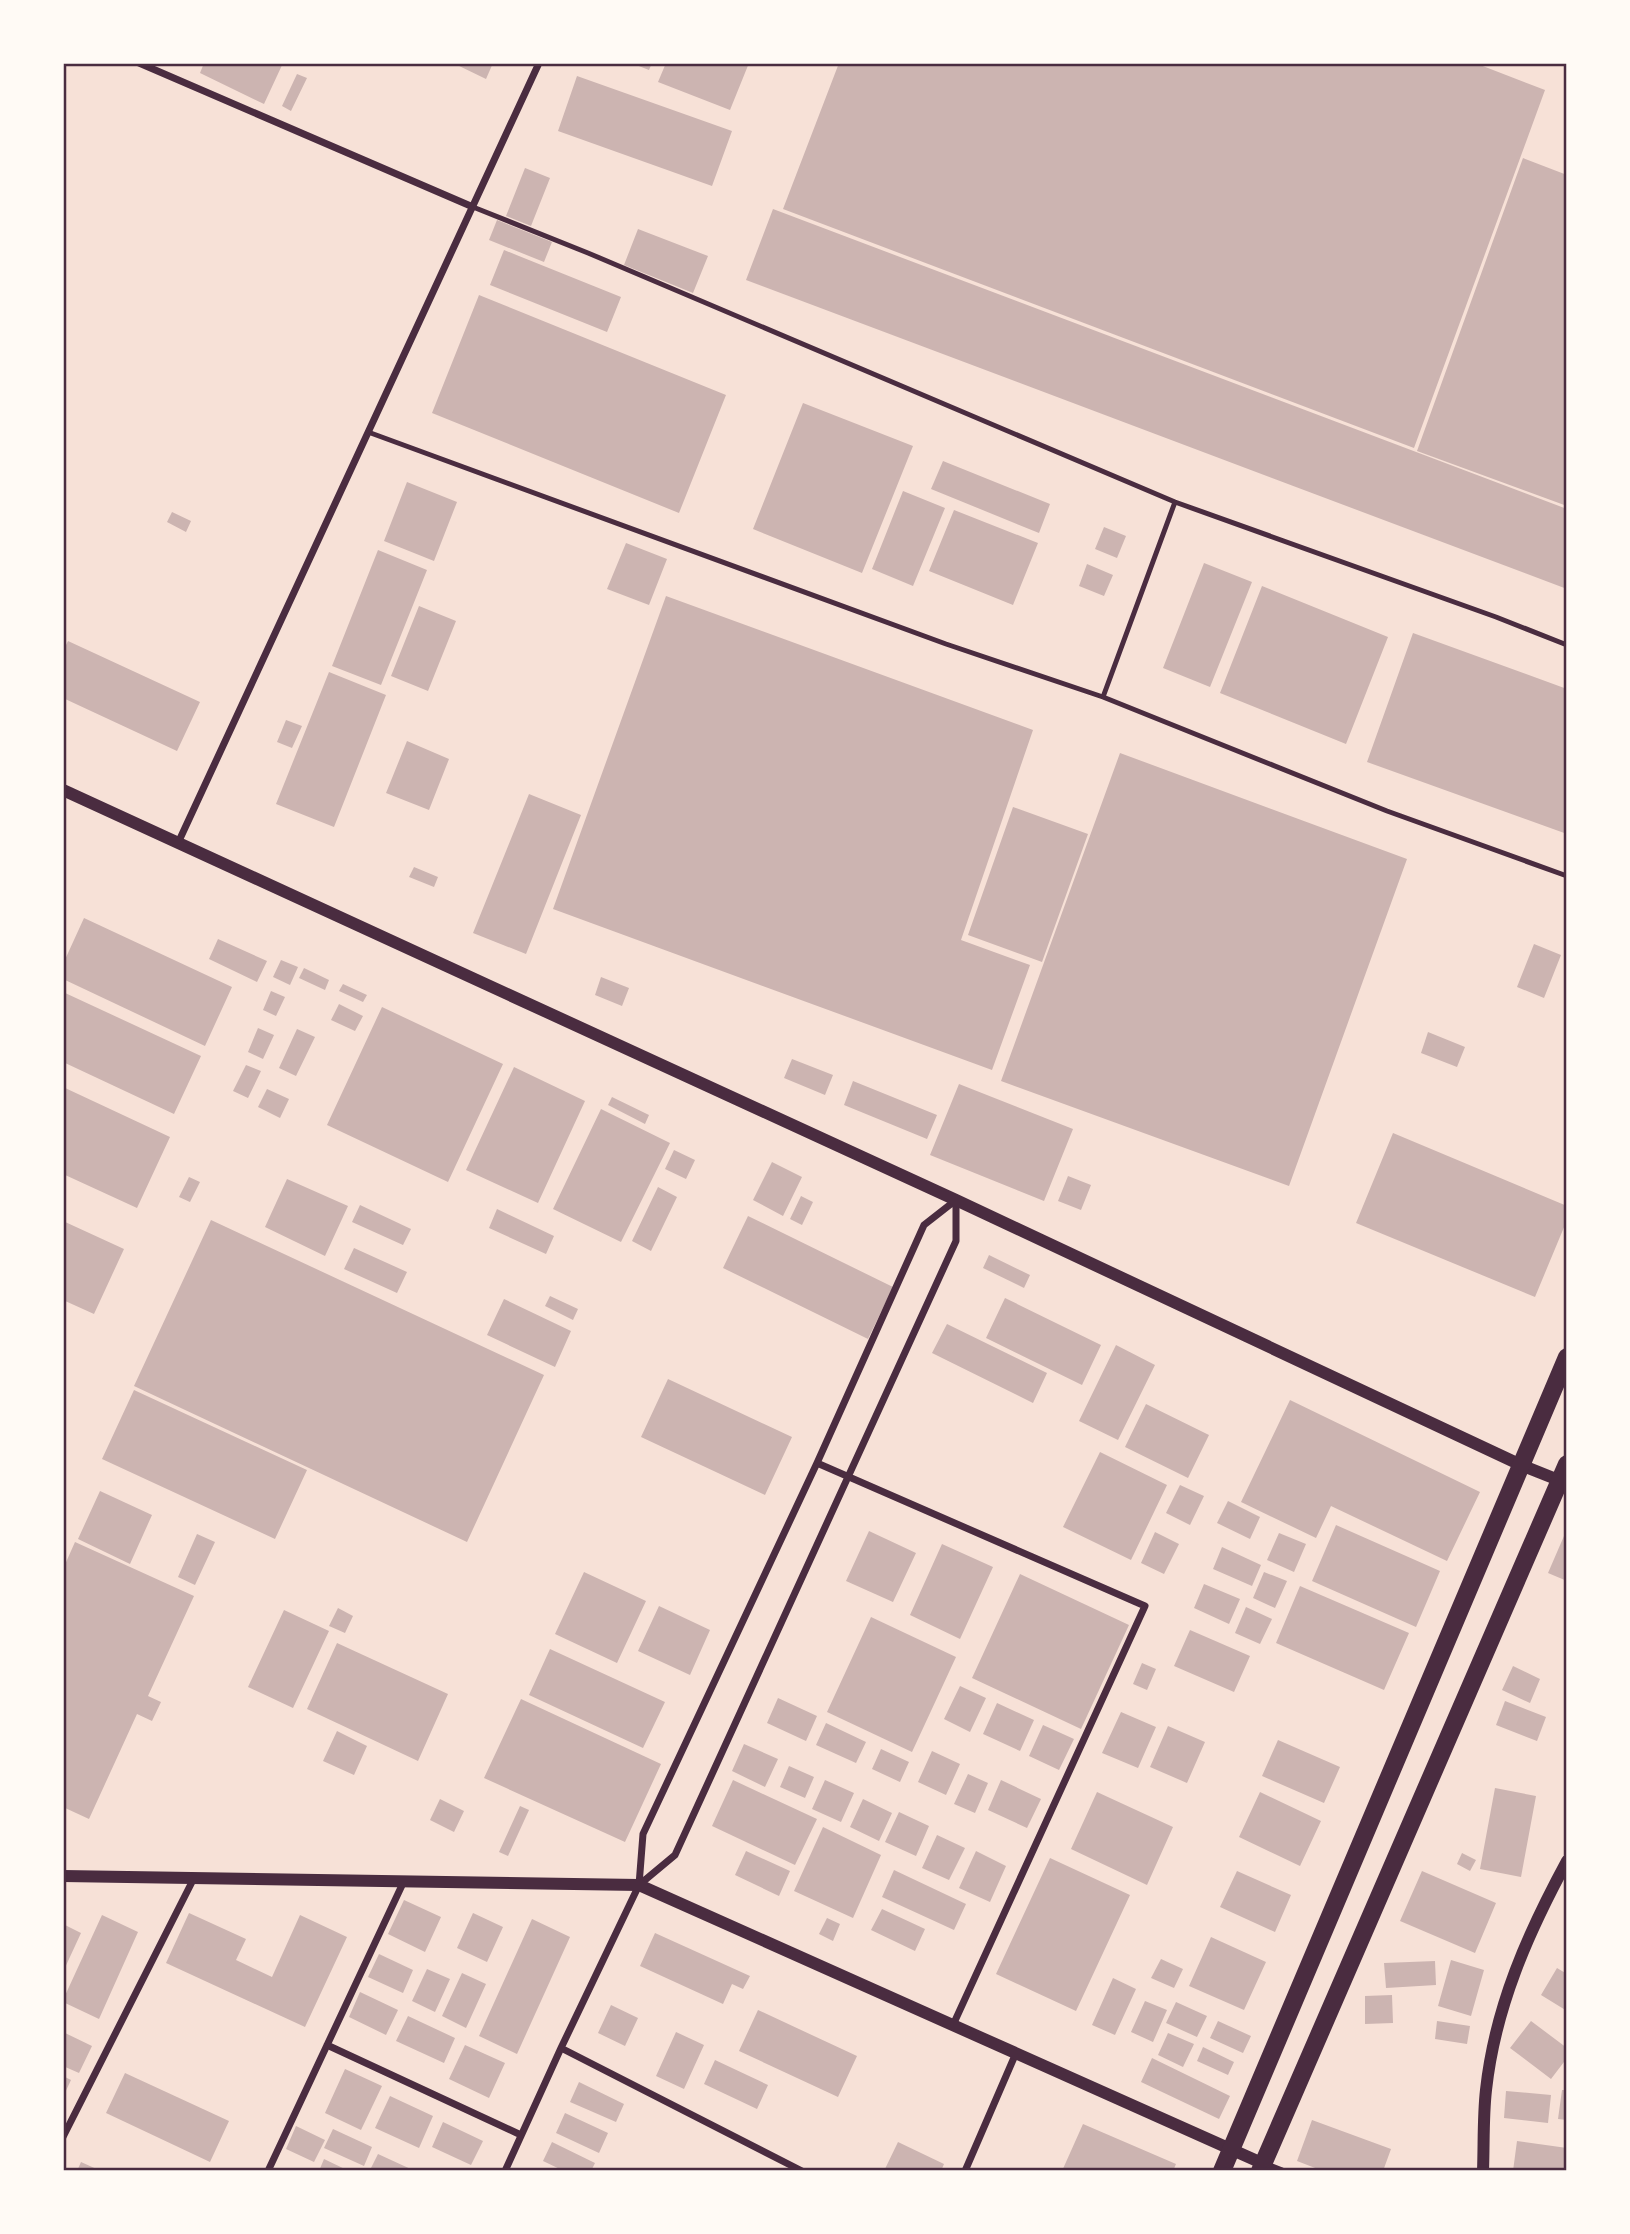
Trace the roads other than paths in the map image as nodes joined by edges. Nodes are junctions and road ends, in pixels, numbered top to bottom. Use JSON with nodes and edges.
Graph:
{"nodes":[{"id":1,"x":139,"y":63,"type":"edge"},
{"id":2,"x":539,"y":63,"type":"edge"},
{"id":3,"x":473,"y":207,"type":"junction"},
{"id":4,"x":368,"y":432,"type":"junction"},
{"id":5,"x":1175,"y":502,"type":"junction"},
{"id":6,"x":1567,"y":645,"type":"edge"},
{"id":7,"x":1103,"y":697,"type":"junction"},
{"id":8,"x":63,"y":790,"type":"edge"},
{"id":9,"x":178,"y":843,"type":"junction"},
{"id":10,"x":1567,"y":876,"type":"edge"},
{"id":11,"x":956,"y":1200,"type":"junction"},
{"id":12,"x":1567,"y":1357,"type":"edge"},
{"id":13,"x":817,"y":1464,"type":"junction"},
{"id":14,"x":1521,"y":1465,"type":"junction"},
{"id":15,"x":1565,"y":1476,"type":"edge"},
{"id":16,"x":848,"y":1477,"type":"junction"},
{"id":17,"x":1567,"y":1861,"type":"edge"},
{"id":18,"x":63,"y":1876,"type":"edge"},
{"id":19,"x":194,"y":1878,"type":"junction"},
{"id":20,"x":404,"y":1881,"type":"junction"},
{"id":21,"x":639,"y":1885,"type":"junction"},
{"id":22,"x":953,"y":2025,"type":"junction"},
{"id":23,"x":327,"y":2045,"type":"junction"},
{"id":24,"x":561,"y":2048,"type":"junction"},
{"id":25,"x":1016,"y":2053,"type":"junction"},
{"id":26,"x":521,"y":2135,"type":"junction"},
{"id":27,"x":63,"y":2137,"type":"edge"},
{"id":28,"x":1231,"y":2149,"type":"junction"},
{"id":29,"x":1262,"y":2167,"type":"edge"},
{"id":30,"x":268,"y":2171,"type":"edge"},
{"id":31,"x":505,"y":2171,"type":"edge"},
{"id":32,"x":802,"y":2171,"type":"edge"},
{"id":33,"x":965,"y":2171,"type":"edge"},
{"id":34,"x":1222,"y":2171,"type":"edge"},
{"id":35,"x":1282,"y":2171,"type":"edge"},
{"id":36,"x":1483,"y":2171,"type":"edge"}],
"edges":[{"from":1,"to":3,"type":"street"},
{"from":2,"to":3,"type":"street"},
{"from":3,"to":4,"type":"street"},
{"from":3,"to":5,"type":"lane"},
{"from":4,"to":7,"type":"lane"},
{"from":4,"to":9,"type":"street"},
{"from":5,"to":6,"type":"lane"},
{"from":5,"to":7,"type":"lane"},
{"from":7,"to":10,"type":"lane"},
{"from":8,"to":9,"type":"street"},
{"from":9,"to":11,"type":"street"},
{"from":11,"to":13,"type":"street"},
{"from":11,"to":14,"type":"street"},
{"from":11,"to":16,"type":"street"},
{"from":12,"to":14,"type":"main road"},
{"from":13,"to":16,"type":"street"},
{"from":13,"to":21,"type":"street"},
{"from":14,"to":15,"type":"street"},
{"from":14,"to":28,"type":"main road"},
{"from":15,"to":29,"type":"main road"},
{"from":16,"to":21,"type":"street"},
{"from":16,"to":22,"type":"street"},
{"from":17,"to":36,"type":"street"},
{"from":18,"to":19,"type":"street"},
{"from":19,"to":20,"type":"street"},
{"from":19,"to":27,"type":"street"},
{"from":20,"to":21,"type":"street"},
{"from":20,"to":23,"type":"street"},
{"from":21,"to":22,"type":"street"},
{"from":21,"to":24,"type":"street"},
{"from":22,"to":25,"type":"street"},
{"from":23,"to":26,"type":"street"},
{"from":23,"to":30,"type":"street"},
{"from":24,"to":26,"type":"street"},
{"from":24,"to":32,"type":"street"},
{"from":25,"to":28,"type":"street"},
{"from":25,"to":33,"type":"street"},
{"from":26,"to":31,"type":"street"},
{"from":28,"to":29,"type":"street"},
{"from":28,"to":34,"type":"main road"},
{"from":29,"to":35,"type":"street"}]}
